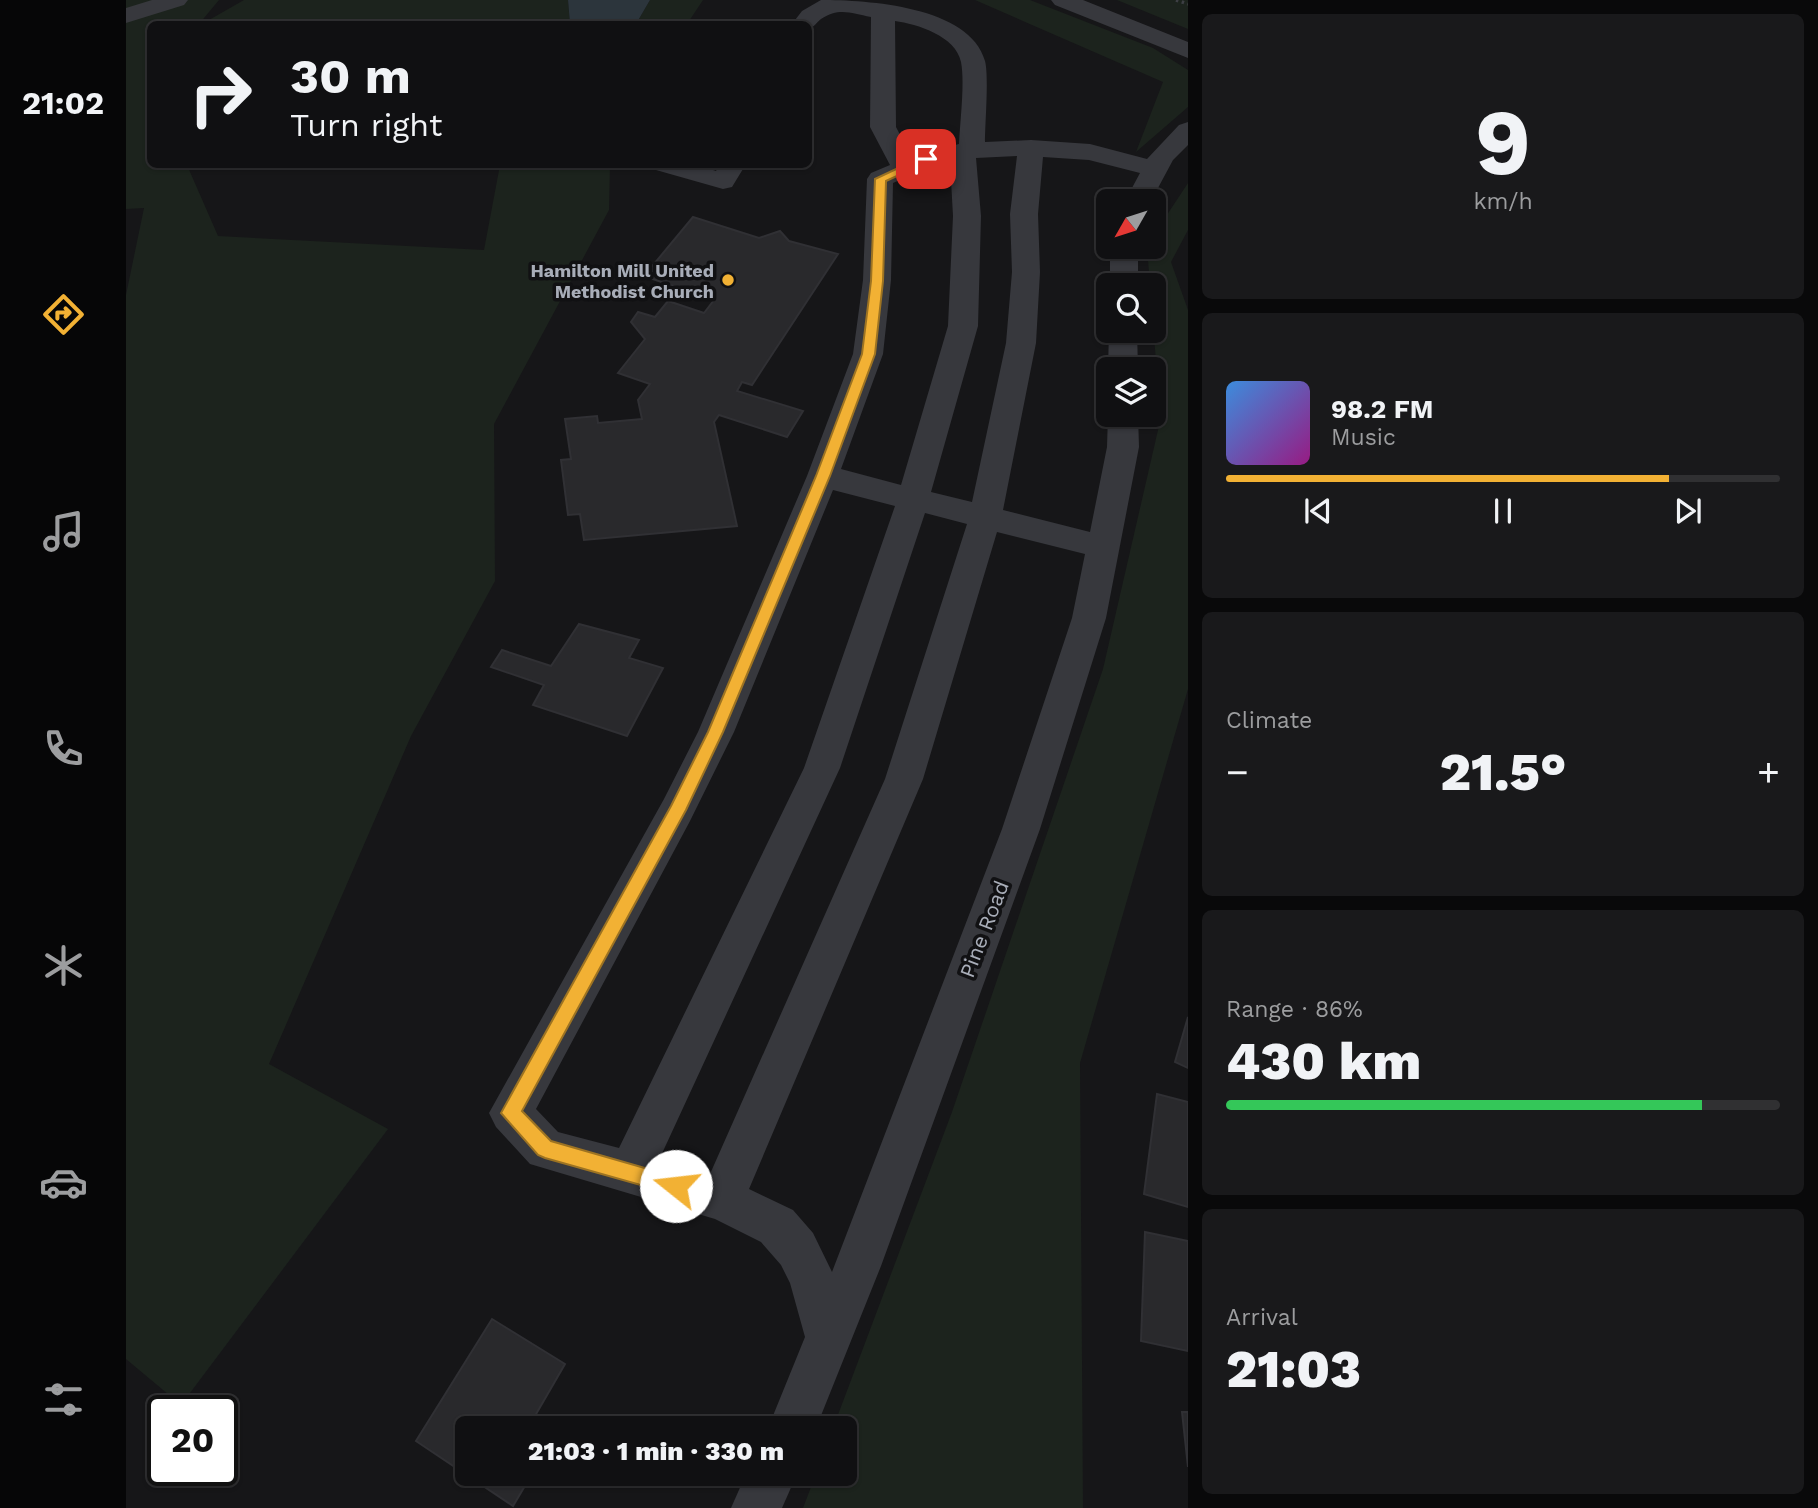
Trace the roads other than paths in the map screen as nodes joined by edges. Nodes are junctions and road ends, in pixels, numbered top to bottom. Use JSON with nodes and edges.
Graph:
{"nodes":[{"id":1,"x":176,"y":0,"type":"edge"},
{"id":2,"x":1063,"y":0,"type":"edge"},
{"id":3,"x":883,"y":11,"type":"junction"},
{"id":4,"x":126,"y":16,"type":"edge"},
{"id":5,"x":806,"y":21,"type":"edge"},
{"id":6,"x":1188,"y":51,"type":"edge"},
{"id":7,"x":1188,"y":130,"type":"edge"},
{"id":8,"x":1031,"y":148,"type":"junction"},
{"id":9,"x":967,"y":151,"type":"junction"},
{"id":10,"x":679,"y":168,"type":"edge"},
{"id":11,"x":731,"y":168,"type":"edge"},
{"id":12,"x":905,"y":168,"type":"junction"},
{"id":13,"x":1155,"y":169,"type":"junction"},
{"id":14,"x":1144,"y":189,"type":"edge"},
{"id":15,"x":1123,"y":427,"type":"edge"},
{"id":16,"x":823,"y":476,"type":"junction"},
{"id":17,"x":913,"y":500,"type":"junction"},
{"id":18,"x":985,"y":519,"type":"junction"},
{"id":19,"x":1103,"y":547,"type":"junction"},
{"id":20,"x":630,"y":1173,"type":"junction"},
{"id":21,"x":722,"y":1199,"type":"junction"},
{"id":22,"x":829,"y":1337,"type":"junction"},
{"id":23,"x":798,"y":1416,"type":"edge"},
{"id":24,"x":766,"y":1486,"type":"edge"},
{"id":25,"x":755,"y":1508,"type":"edge"}],
"edges":[{"from":1,"to":4,"type":"street"},
{"from":2,"to":6,"type":"street"},
{"from":3,"to":5,"type":"street"},
{"from":3,"to":9,"type":"street"},
{"from":3,"to":12,"type":"street"},
{"from":7,"to":13,"type":"street"},
{"from":8,"to":9,"type":"street"},
{"from":8,"to":13,"type":"street"},
{"from":8,"to":18,"type":"street"},
{"from":9,"to":12,"type":"street"},
{"from":9,"to":17,"type":"street"},
{"from":10,"to":11,"type":"street"},
{"from":12,"to":16,"type":"street"},
{"from":13,"to":14,"type":"street"},
{"from":15,"to":19,"type":"street","name":"Pine Road"},
{"from":16,"to":17,"type":"street"},
{"from":16,"to":20,"type":"street"},
{"from":17,"to":18,"type":"street"},
{"from":17,"to":20,"type":"street"},
{"from":18,"to":19,"type":"street"},
{"from":18,"to":21,"type":"street"},
{"from":19,"to":22,"type":"street","name":"Pine Road"},
{"from":20,"to":21,"type":"street"},
{"from":21,"to":22,"type":"street"},
{"from":22,"to":23,"type":"street","name":"Pine Road"},
{"from":24,"to":25,"type":"street"}]}
